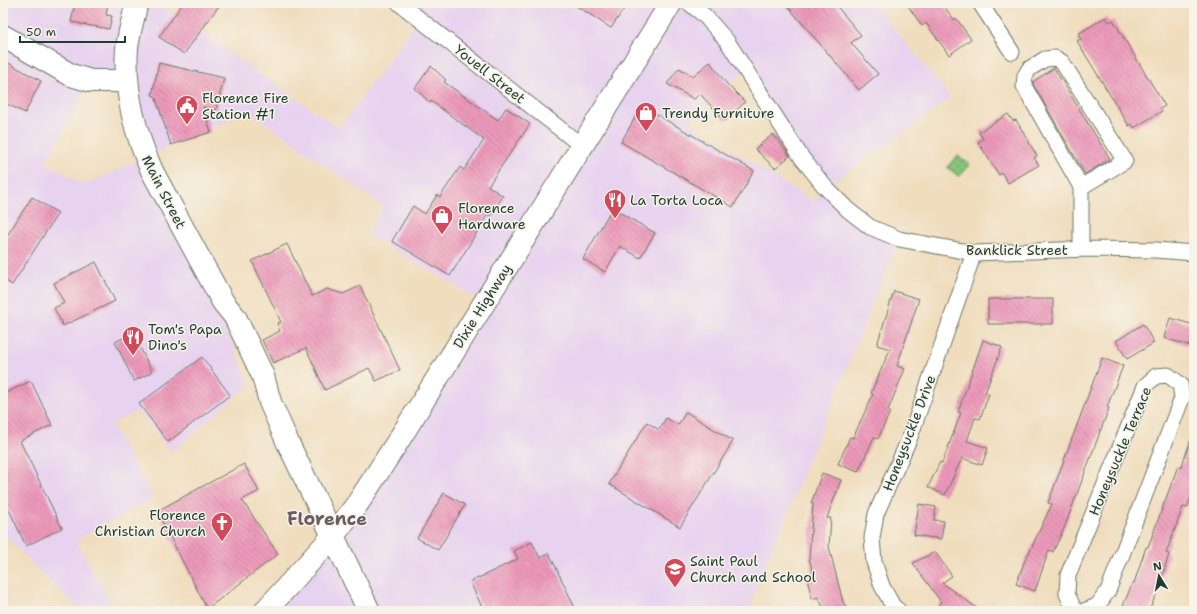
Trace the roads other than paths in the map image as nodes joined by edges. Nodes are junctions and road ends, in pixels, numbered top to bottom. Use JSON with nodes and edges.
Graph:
{"nodes":[{"id":1,"x":137,"y":3,"type":"edge"},
{"id":2,"x":399,"y":3,"type":"edge"},
{"id":3,"x":671,"y":3,"type":"edge"},
{"id":4,"x":689,"y":3,"type":"edge"},
{"id":5,"x":980,"y":3,"type":"edge"},
{"id":6,"x":3,"y":36,"type":"edge"},
{"id":7,"x":1012,"y":52,"type":"dead end"},
{"id":8,"x":127,"y":81,"type":"junction"},
{"id":9,"x":582,"y":146,"type":"junction"},
{"id":10,"x":1081,"y":187,"type":"junction"},
{"id":11,"x":1081,"y":249,"type":"junction"},
{"id":12,"x":974,"y":253,"type":"junction"},
{"id":13,"x":1194,"y":253,"type":"edge"},
{"id":14,"x":333,"y":536,"type":"junction"},
{"id":15,"x":265,"y":611,"type":"edge"},
{"id":16,"x":369,"y":611,"type":"edge"},
{"id":17,"x":899,"y":611,"type":"edge"},
{"id":18,"x":1075,"y":611,"type":"edge"},
{"id":19,"x":1084,"y":611,"type":"edge"}],
"edges":[{"from":1,"to":8,"type":"main road","name":"Main Street"},
{"from":2,"to":9,"type":"street","name":"Youell Street"},
{"from":3,"to":9,"type":"main road","name":"Dixie Highway"},
{"from":4,"to":12,"type":"street","name":"Banklick Street"},
{"from":5,"to":7,"type":"street"},
{"from":6,"to":8,"type":"main road"},
{"from":8,"to":14,"type":"main road","name":"Main Street"},
{"from":9,"to":14,"type":"main road","name":"Dixie Highway"},
{"from":10,"to":10,"type":"street"},
{"from":10,"to":11,"type":"street"},
{"from":11,"to":12,"type":"street","name":"Banklick Street"},
{"from":11,"to":13,"type":"street","name":"Banklick Street"},
{"from":12,"to":17,"type":"street","name":"Honeysuckle Drive"},
{"from":14,"to":15,"type":"main road","name":"Dixie Highway"},
{"from":14,"to":16,"type":"main road"},
{"from":18,"to":19,"type":"street","name":"Honeysuckle Terrace"}]}
